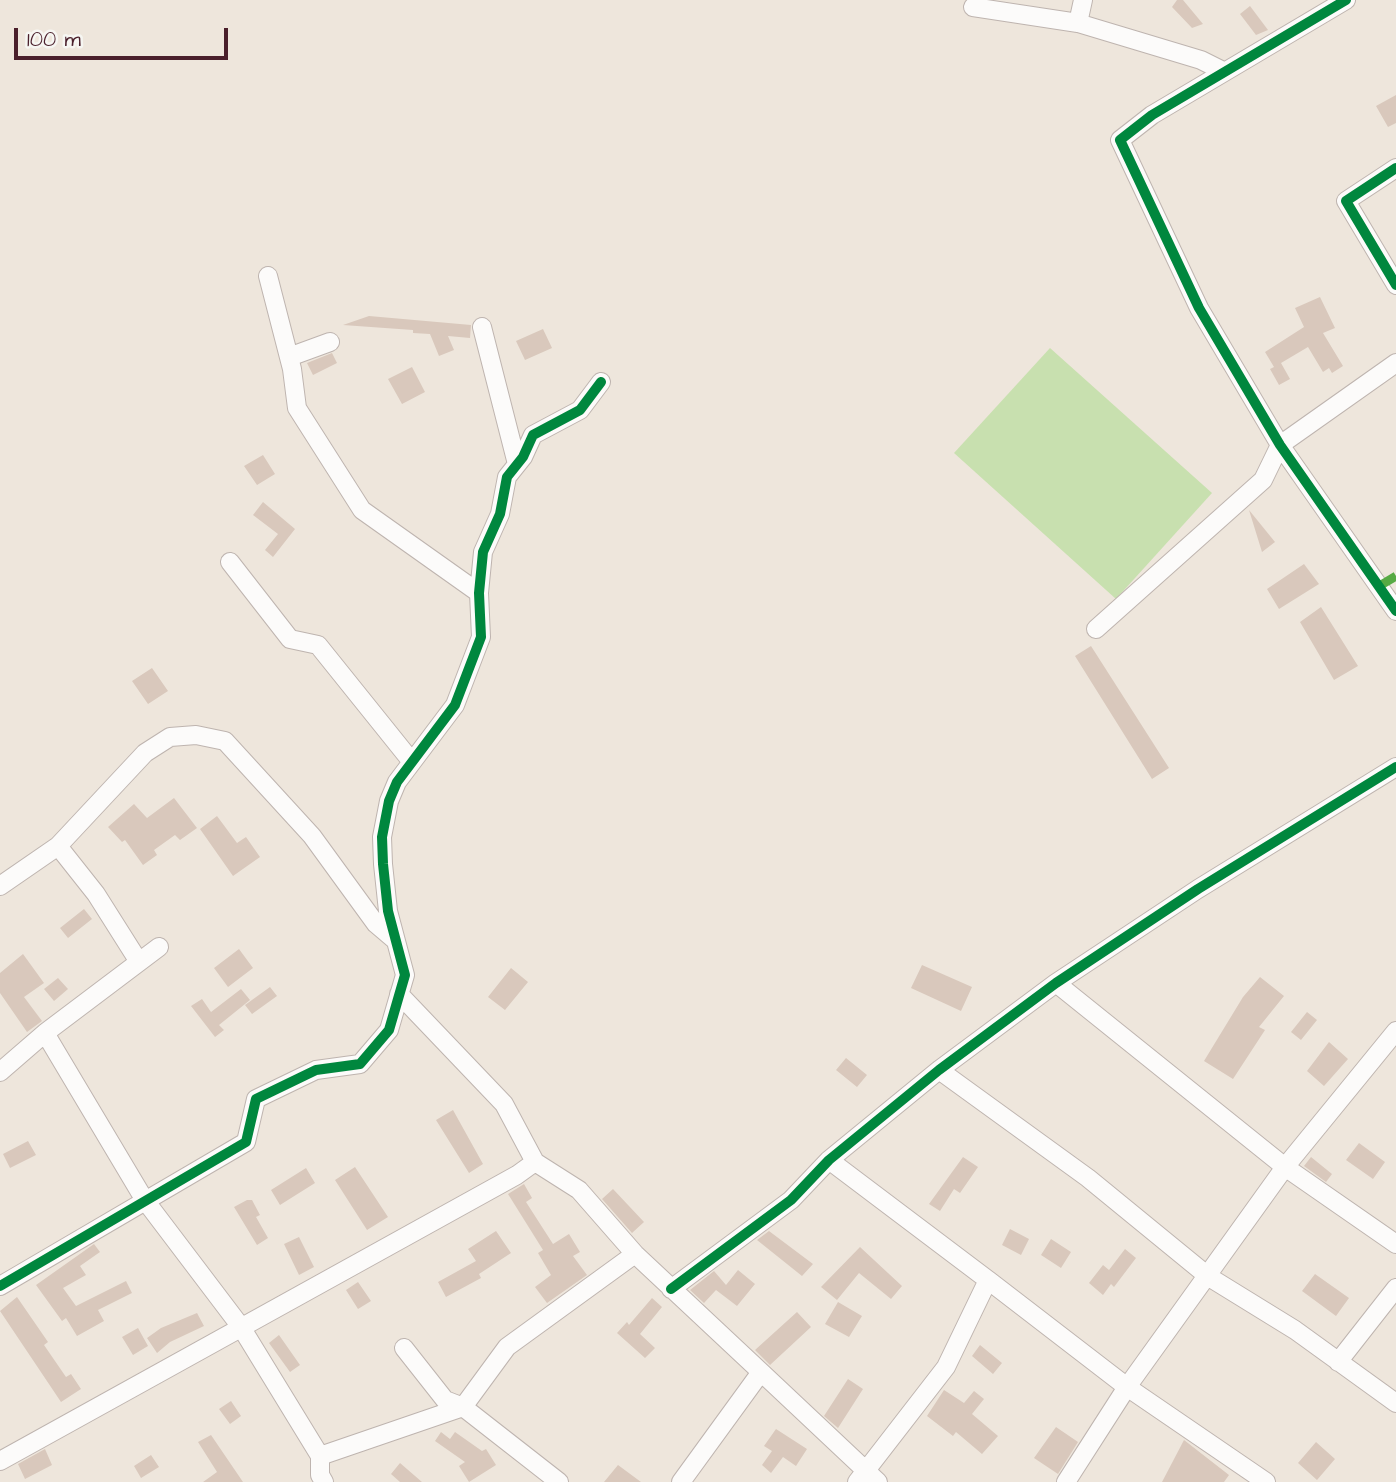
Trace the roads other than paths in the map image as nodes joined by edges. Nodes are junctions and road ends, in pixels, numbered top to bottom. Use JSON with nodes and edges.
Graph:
{"nodes":[{"id":1,"x":1083,"y":0,"type":"edge"},
{"id":2,"x":1346,"y":0,"type":"edge"},
{"id":3,"x":973,"y":7,"type":"dead end"},
{"id":4,"x":1078,"y":23,"type":"junction"},
{"id":5,"x":1223,"y":71,"type":"junction"},
{"id":6,"x":1396,"y":168,"type":"edge"},
{"id":7,"x":268,"y":276,"type":"dead end"},
{"id":8,"x":1396,"y":285,"type":"edge"},
{"id":9,"x":482,"y":327,"type":"dead end"},
{"id":10,"x":330,"y":342,"type":"dead end"},
{"id":11,"x":289,"y":357,"type":"junction"},
{"id":12,"x":1396,"y":363,"type":"edge"},
{"id":13,"x":601,"y":382,"type":"dead end"},
{"id":14,"x":1280,"y":445,"type":"junction"},
{"id":15,"x":517,"y":464,"type":"junction"},
{"id":16,"x":230,"y":562,"type":"dead end"},
{"id":17,"x":479,"y":593,"type":"junction"},
{"id":18,"x":1396,"y":611,"type":"edge"},
{"id":19,"x":1096,"y":629,"type":"dead end"},
{"id":20,"x":412,"y":762,"type":"junction"},
{"id":21,"x":1396,"y":767,"type":"edge"},
{"id":22,"x":58,"y":846,"type":"junction"},
{"id":23,"x":0,"y":886,"type":"edge"},
{"id":24,"x":396,"y":941,"type":"junction"},
{"id":25,"x":159,"y":947,"type":"dead end"},
{"id":26,"x":139,"y":962,"type":"junction"},
{"id":27,"x":1056,"y":983,"type":"junction"},
{"id":28,"x":399,"y":994,"type":"junction"},
{"id":29,"x":1396,"y":1031,"type":"edge"},
{"id":30,"x":45,"y":1032,"type":"junction"},
{"id":31,"x":939,"y":1070,"type":"junction"},
{"id":32,"x":0,"y":1072,"type":"edge"},
{"id":33,"x":829,"y":1160,"type":"junction"},
{"id":34,"x":535,"y":1163,"type":"junction"},
{"id":35,"x":1285,"y":1167,"type":"junction"},
{"id":36,"x":144,"y":1199,"type":"junction"},
{"id":37,"x":1396,"y":1244,"type":"edge"},
{"id":38,"x":635,"y":1254,"type":"junction"},
{"id":39,"x":1209,"y":1277,"type":"junction"},
{"id":40,"x":988,"y":1280,"type":"junction"},
{"id":41,"x":0,"y":1286,"type":"edge"},
{"id":42,"x":1396,"y":1288,"type":"edge"},
{"id":43,"x":671,"y":1289,"type":"junction"},
{"id":44,"x":241,"y":1327,"type":"junction"},
{"id":45,"x":404,"y":1348,"type":"dead end"},
{"id":46,"x":1338,"y":1362,"type":"junction"},
{"id":47,"x":761,"y":1372,"type":"junction"},
{"id":48,"x":1127,"y":1387,"type":"junction"},
{"id":49,"x":1396,"y":1403,"type":"edge"},
{"id":50,"x":463,"y":1407,"type":"junction"},
{"id":51,"x":320,"y":1456,"type":"junction"},
{"id":52,"x":0,"y":1461,"type":"edge"},
{"id":53,"x":1080,"y":1473,"type":"edge"},
{"id":54,"x":861,"y":1476,"type":"edge"},
{"id":55,"x":317,"y":1480,"type":"edge"},
{"id":56,"x":559,"y":1482,"type":"edge"},
{"id":57,"x":681,"y":1482,"type":"edge"},
{"id":58,"x":878,"y":1482,"type":"edge"},
{"id":59,"x":1066,"y":1482,"type":"edge"},
{"id":60,"x":1266,"y":1482,"type":"edge"}],
"edges":[{"from":1,"to":4,"type":"street"},
{"from":2,"to":5,"type":"street"},
{"from":3,"to":4,"type":"street"},
{"from":4,"to":5,"type":"street"},
{"from":5,"to":14,"type":"street"},
{"from":6,"to":8,"type":"street"},
{"from":7,"to":11,"type":"street"},
{"from":9,"to":15,"type":"street"},
{"from":10,"to":11,"type":"street"},
{"from":11,"to":17,"type":"street"},
{"from":12,"to":14,"type":"street"},
{"from":13,"to":15,"type":"street"},
{"from":14,"to":18,"type":"street"},
{"from":14,"to":19,"type":"street"},
{"from":15,"to":17,"type":"street"},
{"from":16,"to":20,"type":"street"},
{"from":17,"to":20,"type":"street"},
{"from":20,"to":24,"type":"street"},
{"from":21,"to":27,"type":"street"},
{"from":22,"to":23,"type":"street"},
{"from":22,"to":24,"type":"street"},
{"from":22,"to":26,"type":"street"},
{"from":24,"to":28,"type":"street"},
{"from":25,"to":26,"type":"street"},
{"from":26,"to":30,"type":"street"},
{"from":27,"to":31,"type":"street"},
{"from":27,"to":35,"type":"street"},
{"from":28,"to":34,"type":"street"},
{"from":28,"to":36,"type":"street"},
{"from":29,"to":35,"type":"street"},
{"from":30,"to":32,"type":"street"},
{"from":30,"to":36,"type":"street"},
{"from":31,"to":33,"type":"street"},
{"from":31,"to":39,"type":"street"},
{"from":33,"to":40,"type":"street"},
{"from":33,"to":43,"type":"street"},
{"from":34,"to":38,"type":"street"},
{"from":34,"to":44,"type":"street"},
{"from":35,"to":37,"type":"street"},
{"from":35,"to":39,"type":"street"},
{"from":36,"to":41,"type":"street"},
{"from":36,"to":44,"type":"street"},
{"from":38,"to":43,"type":"street"},
{"from":38,"to":50,"type":"street"},
{"from":39,"to":46,"type":"street"},
{"from":39,"to":48,"type":"street"},
{"from":40,"to":48,"type":"street"},
{"from":40,"to":54,"type":"street"},
{"from":42,"to":46,"type":"street"},
{"from":43,"to":47,"type":"street"},
{"from":44,"to":51,"type":"street"},
{"from":44,"to":52,"type":"street"},
{"from":45,"to":50,"type":"street"},
{"from":46,"to":49,"type":"street"},
{"from":47,"to":54,"type":"street"},
{"from":47,"to":57,"type":"street"},
{"from":48,"to":53,"type":"street"},
{"from":48,"to":60,"type":"street"},
{"from":50,"to":51,"type":"street"},
{"from":50,"to":56,"type":"street"},
{"from":51,"to":55,"type":"street"},
{"from":53,"to":59,"type":"street"},
{"from":54,"to":58,"type":"street"}]}
